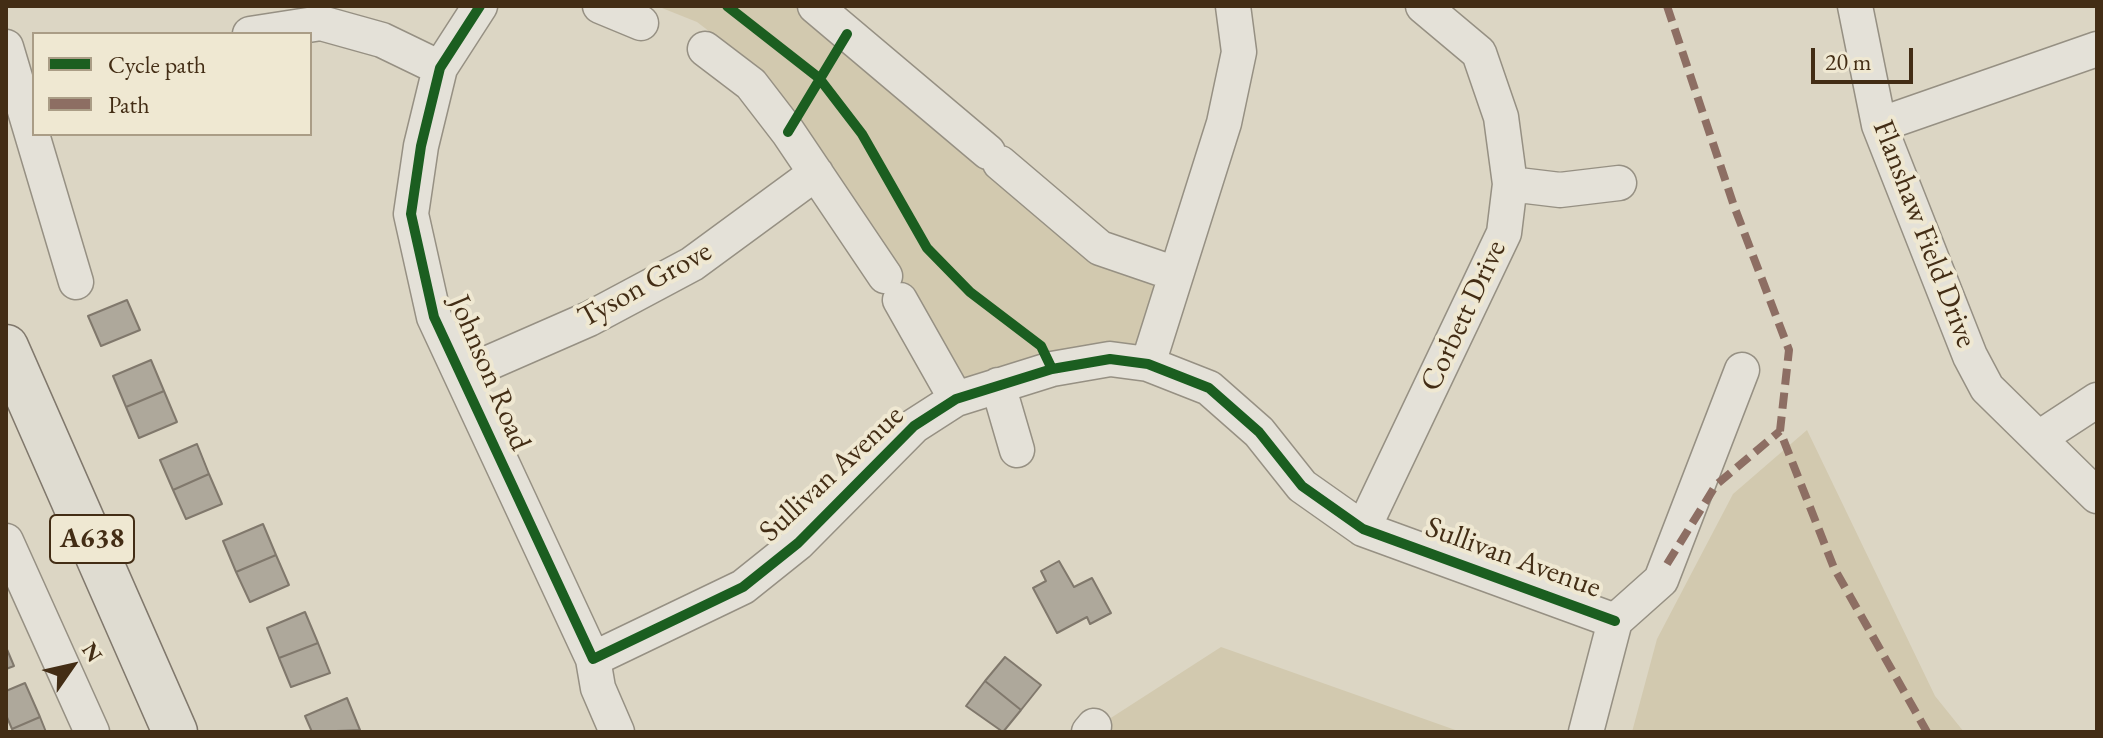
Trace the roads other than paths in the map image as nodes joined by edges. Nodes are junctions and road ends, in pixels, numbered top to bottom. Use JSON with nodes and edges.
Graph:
{"nodes":[{"id":1,"x":480,"y":6,"type":"edge"},
{"id":2,"x":600,"y":6,"type":"edge"},
{"id":3,"x":815,"y":6,"type":"edge"},
{"id":4,"x":1233,"y":6,"type":"edge"},
{"id":5,"x":1855,"y":6,"type":"edge"},
{"id":6,"x":1435,"y":9,"type":"edge"},
{"id":7,"x":641,"y":23,"type":"dead end"},
{"id":8,"x":263,"y":32,"type":"edge"},
{"id":9,"x":705,"y":49,"type":"dead end"},
{"id":10,"x":2097,"y":49,"type":"edge"},
{"id":11,"x":8,"y":57,"type":"edge"},
{"id":12,"x":440,"y":68,"type":"junction"},
{"id":13,"x":30,"y":118,"type":"edge"},
{"id":14,"x":1879,"y":125,"type":"junction"},
{"id":15,"x":34,"y":136,"type":"edge"},
{"id":16,"x":816,"y":173,"type":"junction"},
{"id":17,"x":1619,"y":183,"type":"dead end"},
{"id":18,"x":1510,"y":184,"type":"junction"},
{"id":19,"x":1176,"y":274,"type":"junction"},
{"id":20,"x":76,"y":282,"type":"dead end"},
{"id":21,"x":6,"y":347,"type":"edge"},
{"id":22,"x":1148,"y":364,"type":"junction"},
{"id":23,"x":1742,"y":370,"type":"dead end"},
{"id":24,"x":461,"y":375,"type":"junction"},
{"id":25,"x":998,"y":385,"type":"junction"},
{"id":26,"x":956,"y":399,"type":"junction"},
{"id":27,"x":2097,"y":400,"type":"edge"},
{"id":28,"x":2039,"y":438,"type":"junction"},
{"id":29,"x":1017,"y":450,"type":"dead end"},
{"id":30,"x":2097,"y":496,"type":"edge"},
{"id":31,"x":1363,"y":529,"type":"junction"},
{"id":32,"x":6,"y":541,"type":"edge"},
{"id":33,"x":1615,"y":621,"type":"junction"},
{"id":34,"x":593,"y":659,"type":"junction"},
{"id":35,"x":92,"y":732,"type":"edge"},
{"id":36,"x":175,"y":732,"type":"edge"},
{"id":37,"x":617,"y":732,"type":"edge"},
{"id":38,"x":1586,"y":732,"type":"edge"}],
"edges":[{"from":1,"to":12,"type":"street","name":"Johnson Road"},
{"from":2,"to":7,"type":"street"},
{"from":3,"to":19,"type":"street"},
{"from":4,"to":19,"type":"street"},
{"from":5,"to":14,"type":"street","name":"Flanshaw Field Drive"},
{"from":6,"to":18,"type":"street","name":"Corbett Drive"},
{"from":8,"to":12,"type":"street"},
{"from":9,"to":16,"type":"street"},
{"from":10,"to":14,"type":"street"},
{"from":11,"to":13,"type":"street"},
{"from":12,"to":24,"type":"street","name":"Johnson Road"},
{"from":14,"to":28,"type":"street","name":"Flanshaw Field Drive"},
{"from":15,"to":20,"type":"street"},
{"from":16,"to":24,"type":"street","name":"Tyson Grove"},
{"from":16,"to":26,"type":"street"},
{"from":17,"to":18,"type":"street"},
{"from":18,"to":31,"type":"street","name":"Corbett Drive"},
{"from":19,"to":22,"type":"street"},
{"from":21,"to":36,"type":"highway","number":"A638"},
{"from":22,"to":25,"type":"street","name":"Sullivan Avenue"},
{"from":22,"to":31,"type":"street","name":"Sullivan Avenue"},
{"from":23,"to":33,"type":"street"},
{"from":24,"to":34,"type":"street","name":"Johnson Road"},
{"from":25,"to":26,"type":"street","name":"Sullivan Avenue"},
{"from":25,"to":29,"type":"street"},
{"from":26,"to":34,"type":"street","name":"Sullivan Avenue"},
{"from":27,"to":28,"type":"street"},
{"from":28,"to":30,"type":"street","name":"Flanshaw Field Drive"},
{"from":31,"to":33,"type":"street","name":"Sullivan Avenue"},
{"from":32,"to":35,"type":"street"},
{"from":33,"to":38,"type":"street"},
{"from":34,"to":37,"type":"street","name":"Johnson Road"}]}
